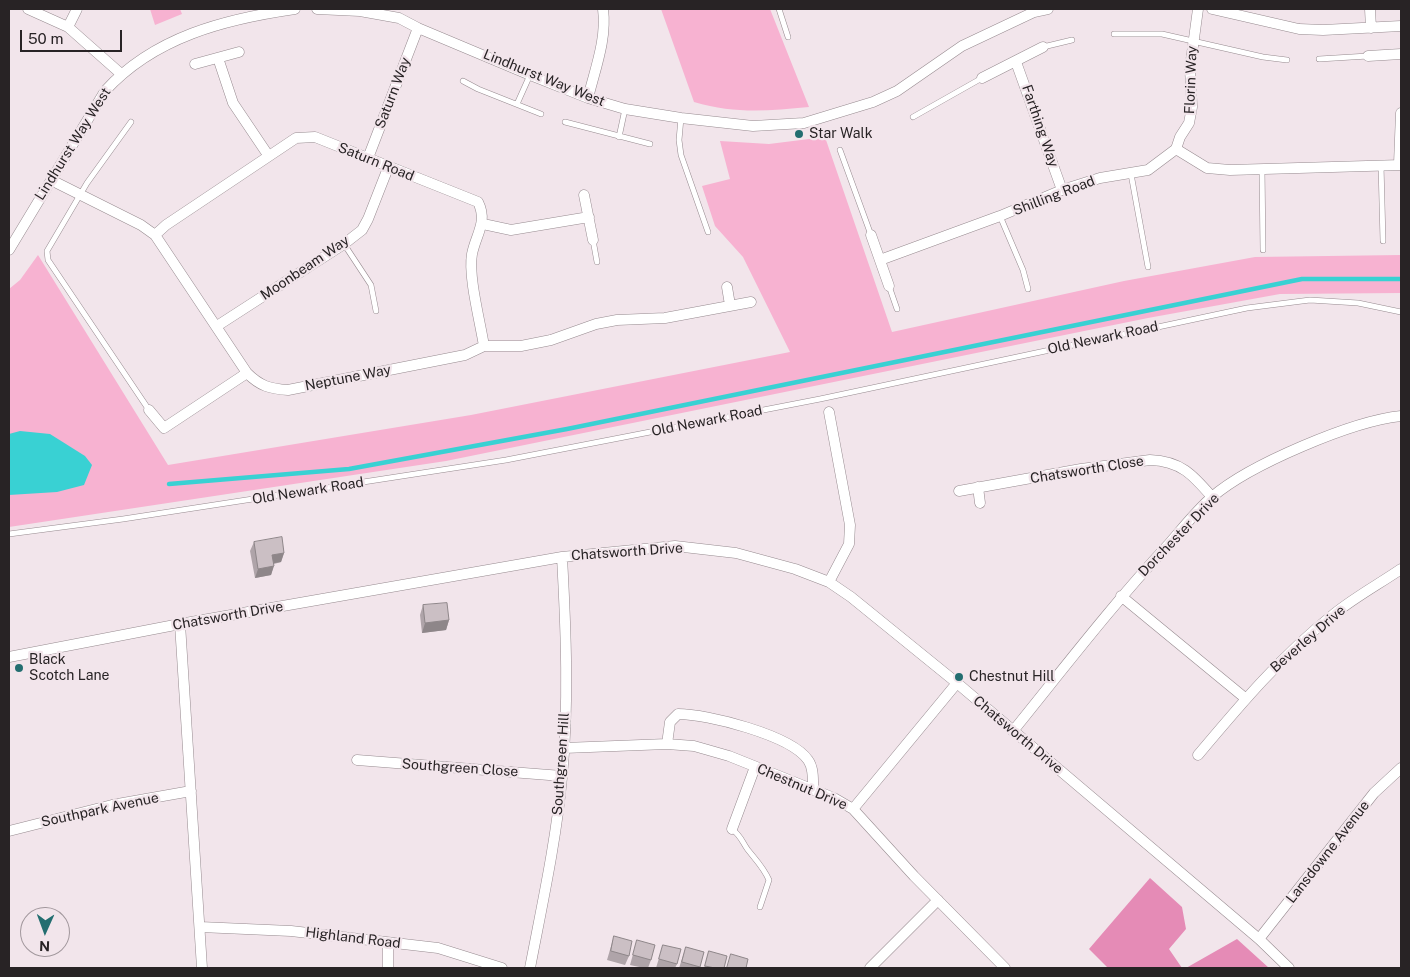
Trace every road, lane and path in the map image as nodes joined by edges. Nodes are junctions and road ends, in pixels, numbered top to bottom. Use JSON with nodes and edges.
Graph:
{"nodes":[{"id":1,"x":31,"y":9,"type":"edge"},
{"id":2,"x":77,"y":9,"type":"edge"},
{"id":3,"x":295,"y":9,"type":"edge"},
{"id":4,"x":318,"y":9,"type":"edge"},
{"id":5,"x":603,"y":9,"type":"edge"},
{"id":6,"x":779,"y":9,"type":"edge"},
{"id":7,"x":1048,"y":9,"type":"edge"},
{"id":8,"x":1198,"y":9,"type":"edge"},
{"id":9,"x":1212,"y":9,"type":"edge"},
{"id":10,"x":1370,"y":9,"type":"edge"},
{"id":11,"x":1033,"y":10,"type":"edge"},
{"id":12,"x":1238,"y":12,"type":"edge"},
{"id":13,"x":1401,"y":26,"type":"edge"},
{"id":14,"x":68,"y":27,"type":"junction"},
{"id":15,"x":418,"y":28,"type":"junction"},
{"id":16,"x":1371,"y":28,"type":"junction"},
{"id":17,"x":1114,"y":34,"type":"dead end"},
{"id":18,"x":788,"y":37,"type":"dead end"},
{"id":19,"x":1072,"y":40,"type":"dead end"},
{"id":20,"x":1192,"y":41,"type":"junction"},
{"id":21,"x":1043,"y":47,"type":"joint"},
{"id":22,"x":239,"y":52,"type":"dead end"},
{"id":23,"x":1401,"y":54,"type":"edge"},
{"id":24,"x":1368,"y":56,"type":"joint"},
{"id":25,"x":218,"y":58,"type":"junction"},
{"id":26,"x":1319,"y":59,"type":"dead end"},
{"id":27,"x":1287,"y":60,"type":"dead end"},
{"id":28,"x":1016,"y":62,"type":"junction"},
{"id":29,"x":195,"y":64,"type":"dead end"},
{"id":30,"x":120,"y":74,"type":"junction"},
{"id":31,"x":530,"y":76,"type":"junction"},
{"id":32,"x":982,"y":78,"type":"joint"},
{"id":33,"x":463,"y":81,"type":"dead end"},
{"id":34,"x":588,"y":98,"type":"junction"},
{"id":35,"x":517,"y":104,"type":"junction"},
{"id":36,"x":626,"y":109,"type":"junction"},
{"id":37,"x":1401,"y":113,"type":"edge"},
{"id":38,"x":541,"y":114,"type":"dead end"},
{"id":39,"x":914,"y":117,"type":"dead end"},
{"id":40,"x":681,"y":118,"type":"junction"},
{"id":41,"x":131,"y":122,"type":"dead end"},
{"id":42,"x":565,"y":122,"type":"dead end"},
{"id":43,"x":619,"y":138,"type":"junction"},
{"id":44,"x":650,"y":144,"type":"dead end"},
{"id":45,"x":1176,"y":149,"type":"junction"},
{"id":46,"x":840,"y":150,"type":"dead end"},
{"id":47,"x":268,"y":156,"type":"junction"},
{"id":48,"x":368,"y":158,"type":"junction"},
{"id":49,"x":1380,"y":165,"type":"junction"},
{"id":50,"x":1400,"y":165,"type":"edge"},
{"id":51,"x":388,"y":168,"type":"junction"},
{"id":52,"x":1262,"y":169,"type":"junction"},
{"id":53,"x":1131,"y":174,"type":"junction"},
{"id":54,"x":51,"y":180,"type":"junction"},
{"id":55,"x":1062,"y":190,"type":"junction"},
{"id":56,"x":82,"y":194,"type":"junction"},
{"id":57,"x":584,"y":195,"type":"dead end"},
{"id":58,"x":1000,"y":216,"type":"junction"},
{"id":59,"x":589,"y":217,"type":"junction"},
{"id":60,"x":483,"y":224,"type":"junction"},
{"id":61,"x":708,"y":232,"type":"dead end"},
{"id":62,"x":155,"y":235,"type":"junction"},
{"id":63,"x":871,"y":235,"type":"joint"},
{"id":64,"x":593,"y":240,"type":"joint"},
{"id":65,"x":1383,"y":241,"type":"dead end"},
{"id":66,"x":344,"y":244,"type":"junction"},
{"id":67,"x":9,"y":250,"type":"edge"},
{"id":68,"x":1263,"y":250,"type":"dead end"},
{"id":69,"x":880,"y":260,"type":"junction"},
{"id":70,"x":597,"y":262,"type":"dead end"},
{"id":71,"x":1148,"y":267,"type":"dead end"},
{"id":72,"x":727,"y":286,"type":"dead end"},
{"id":73,"x":890,"y":286,"type":"joint"},
{"id":74,"x":1028,"y":290,"type":"dead end"},
{"id":75,"x":751,"y":302,"type":"dead end"},
{"id":76,"x":730,"y":305,"type":"junction"},
{"id":77,"x":897,"y":309,"type":"dead end"},
{"id":78,"x":376,"y":311,"type":"dead end"},
{"id":79,"x":1401,"y":312,"type":"edge"},
{"id":80,"x":217,"y":326,"type":"junction"},
{"id":81,"x":484,"y":346,"type":"junction"},
{"id":82,"x":247,"y":373,"type":"junction"},
{"id":83,"x":149,"y":410,"type":"joint"},
{"id":84,"x":829,"y":412,"type":"dead end"},
{"id":85,"x":1401,"y":416,"type":"edge"},
{"id":86,"x":978,"y":487,"type":"junction"},
{"id":87,"x":959,"y":490,"type":"dead end"},
{"id":88,"x":1212,"y":497,"type":"junction"},
{"id":89,"x":980,"y":503,"type":"dead end"},
{"id":90,"x":9,"y":534,"type":"edge"},
{"id":91,"x":562,"y":557,"type":"junction"},
{"id":92,"x":1401,"y":569,"type":"edge"},
{"id":93,"x":829,"y":582,"type":"junction"},
{"id":94,"x":1121,"y":596,"type":"junction"},
{"id":95,"x":180,"y":624,"type":"junction"},
{"id":96,"x":9,"y":657,"type":"edge"},
{"id":97,"x":957,"y":684,"type":"junction"},
{"id":98,"x":1245,"y":698,"type":"junction"},
{"id":99,"x":1013,"y":731,"type":"junction"},
{"id":100,"x":667,"y":744,"type":"junction"},
{"id":101,"x":564,"y":748,"type":"junction"},
{"id":102,"x":1198,"y":755,"type":"dead end"},
{"id":103,"x":357,"y":760,"type":"dead end"},
{"id":104,"x":755,"y":767,"type":"junction"},
{"id":105,"x":1401,"y":768,"type":"edge"},
{"id":106,"x":562,"y":776,"type":"junction"},
{"id":107,"x":814,"y":790,"type":"junction"},
{"id":108,"x":191,"y":791,"type":"junction"},
{"id":109,"x":853,"y":809,"type":"junction"},
{"id":110,"x":732,"y":829,"type":"joint"},
{"id":111,"x":9,"y":830,"type":"edge"},
{"id":112,"x":938,"y":900,"type":"junction"},
{"id":113,"x":760,"y":907,"type":"dead end"},
{"id":114,"x":200,"y":927,"type":"junction"},
{"id":115,"x":1259,"y":939,"type":"junction"},
{"id":116,"x":388,"y":942,"type":"junction"},
{"id":117,"x":202,"y":968,"type":"edge"},
{"id":118,"x":388,"y":968,"type":"edge"},
{"id":119,"x":502,"y":968,"type":"edge"},
{"id":120,"x":530,"y":968,"type":"edge"},
{"id":121,"x":870,"y":968,"type":"edge"},
{"id":122,"x":1005,"y":968,"type":"edge"},
{"id":123,"x":1289,"y":968,"type":"edge"}],
"edges":[{"from":1,"to":14,"type":"street"},
{"from":2,"to":14,"type":"street"},
{"from":3,"to":30,"type":"street","name":"Lindhurst Way West"},
{"from":4,"to":15,"type":"street","name":"Lindhurst Way West"},
{"from":5,"to":34,"type":"street"},
{"from":6,"to":18,"type":"lane"},
{"from":7,"to":11,"type":"street","name":"Lindhurst Way West"},
{"from":8,"to":20,"type":"street","name":"Florin Way"},
{"from":9,"to":12,"type":"street"},
{"from":10,"to":16,"type":"street"},
{"from":11,"to":40,"type":"street","name":"Lindhurst Way West"},
{"from":12,"to":16,"type":"street"},
{"from":13,"to":16,"type":"street"},
{"from":14,"to":30,"type":"street"},
{"from":15,"to":31,"type":"street","name":"Lindhurst Way West"},
{"from":15,"to":48,"type":"street","name":"Saturn Way"},
{"from":17,"to":20,"type":"lane"},
{"from":19,"to":21,"type":"lane"},
{"from":20,"to":27,"type":"lane"},
{"from":20,"to":45,"type":"street","name":"Florin Way"},
{"from":21,"to":28,"type":"street"},
{"from":22,"to":25,"type":"street"},
{"from":23,"to":24,"type":"street"},
{"from":24,"to":26,"type":"lane"},
{"from":25,"to":29,"type":"street"},
{"from":25,"to":47,"type":"street"},
{"from":28,"to":32,"type":"street"},
{"from":28,"to":55,"type":"street","name":"Farthing Way"},
{"from":30,"to":54,"type":"street","name":"Lindhurst Way West"},
{"from":31,"to":34,"type":"street","name":"Lindhurst Way West"},
{"from":31,"to":35,"type":"lane"},
{"from":32,"to":39,"type":"lane"},
{"from":33,"to":35,"type":"lane"},
{"from":34,"to":36,"type":"street","name":"Lindhurst Way West"},
{"from":35,"to":38,"type":"lane"},
{"from":36,"to":40,"type":"street","name":"Lindhurst Way West"},
{"from":36,"to":43,"type":"lane"},
{"from":37,"to":50,"type":"street"},
{"from":40,"to":61,"type":"lane"},
{"from":41,"to":56,"type":"lane"},
{"from":42,"to":43,"type":"lane"},
{"from":43,"to":44,"type":"lane"},
{"from":45,"to":52,"type":"street"},
{"from":45,"to":53,"type":"street","name":"Shilling Road"},
{"from":46,"to":63,"type":"lane"},
{"from":47,"to":48,"type":"street","name":"Saturn Road"},
{"from":47,"to":62,"type":"street","name":"Saturn Road"},
{"from":48,"to":51,"type":"street","name":"Saturn Road"},
{"from":49,"to":50,"type":"street"},
{"from":49,"to":52,"type":"street"},
{"from":49,"to":65,"type":"lane"},
{"from":51,"to":60,"type":"street","name":"Saturn Road"},
{"from":51,"to":66,"type":"street","name":"Moonbeam Way"},
{"from":52,"to":68,"type":"lane"},
{"from":53,"to":55,"type":"street","name":"Shilling Road"},
{"from":53,"to":71,"type":"lane"},
{"from":54,"to":56,"type":"street","name":"Neptune Way"},
{"from":54,"to":67,"type":"street","name":"Lindhurst Way West"},
{"from":55,"to":58,"type":"street","name":"Shilling Road"},
{"from":56,"to":62,"type":"street","name":"Neptune Way"},
{"from":56,"to":83,"type":"lane"},
{"from":57,"to":59,"type":"street"},
{"from":58,"to":69,"type":"street","name":"Shilling Road"},
{"from":58,"to":74,"type":"lane"},
{"from":59,"to":60,"type":"street"},
{"from":59,"to":64,"type":"street"},
{"from":60,"to":81,"type":"street"},
{"from":62,"to":80,"type":"street","name":"Neptune Way"},
{"from":63,"to":69,"type":"street"},
{"from":64,"to":70,"type":"lane"},
{"from":66,"to":78,"type":"lane"},
{"from":66,"to":80,"type":"street","name":"Moonbeam Way"},
{"from":69,"to":73,"type":"street"},
{"from":72,"to":76,"type":"street"},
{"from":73,"to":77,"type":"lane"},
{"from":75,"to":76,"type":"street","name":"Neptune Way"},
{"from":76,"to":81,"type":"street","name":"Neptune Way"},
{"from":79,"to":90,"type":"lane","name":"Old Newark Road"},
{"from":80,"to":82,"type":"street","name":"Neptune Way"},
{"from":81,"to":82,"type":"street","name":"Neptune Way"},
{"from":82,"to":83,"type":"street"},
{"from":84,"to":93,"type":"street"},
{"from":85,"to":88,"type":"street","name":"Dorchester Drive"},
{"from":86,"to":87,"type":"street","name":"Chatsworth Close"},
{"from":86,"to":88,"type":"street","name":"Chatsworth Close"},
{"from":86,"to":89,"type":"street"},
{"from":88,"to":94,"type":"street","name":"Dorchester Drive"},
{"from":91,"to":93,"type":"street","name":"Chatsworth Drive"},
{"from":91,"to":95,"type":"street","name":"Chatsworth Drive"},
{"from":91,"to":101,"type":"street","name":"Southgreen Hill"},
{"from":92,"to":98,"type":"street","name":"Beverley Drive"},
{"from":93,"to":97,"type":"street","name":"Chatsworth Drive"},
{"from":94,"to":98,"type":"street"},
{"from":94,"to":99,"type":"street","name":"Dorchester Drive"},
{"from":95,"to":96,"type":"street","name":"Chatsworth Drive"},
{"from":95,"to":108,"type":"street"},
{"from":97,"to":99,"type":"street","name":"Chatsworth Drive"},
{"from":97,"to":109,"type":"street"},
{"from":98,"to":102,"type":"street","name":"Beverley Drive"},
{"from":99,"to":115,"type":"street","name":"Chatsworth Drive"},
{"from":100,"to":101,"type":"street","name":"Chestnut Drive"},
{"from":100,"to":104,"type":"street","name":"Chestnut Drive"},
{"from":100,"to":107,"type":"street"},
{"from":101,"to":106,"type":"street","name":"Southgreen Hill"},
{"from":103,"to":106,"type":"street","name":"Southgreen Close"},
{"from":104,"to":107,"type":"street","name":"Chestnut Drive"},
{"from":104,"to":110,"type":"street"},
{"from":105,"to":115,"type":"street","name":"Lansdowne Avenue"},
{"from":106,"to":120,"type":"street","name":"Southgreen Hill"},
{"from":107,"to":109,"type":"street","name":"Chestnut Drive"},
{"from":108,"to":111,"type":"street","name":"Southpark Avenue"},
{"from":108,"to":114,"type":"street"},
{"from":109,"to":112,"type":"street","name":"Chestnut Drive"},
{"from":110,"to":113,"type":"lane"},
{"from":112,"to":121,"type":"street"},
{"from":112,"to":122,"type":"street","name":"Chestnut Drive"},
{"from":114,"to":116,"type":"street","name":"Highland Road"},
{"from":114,"to":117,"type":"street"},
{"from":115,"to":123,"type":"street","name":"Chatsworth Drive"},
{"from":116,"to":118,"type":"street"},
{"from":116,"to":119,"type":"street","name":"Highland Road"}]}
